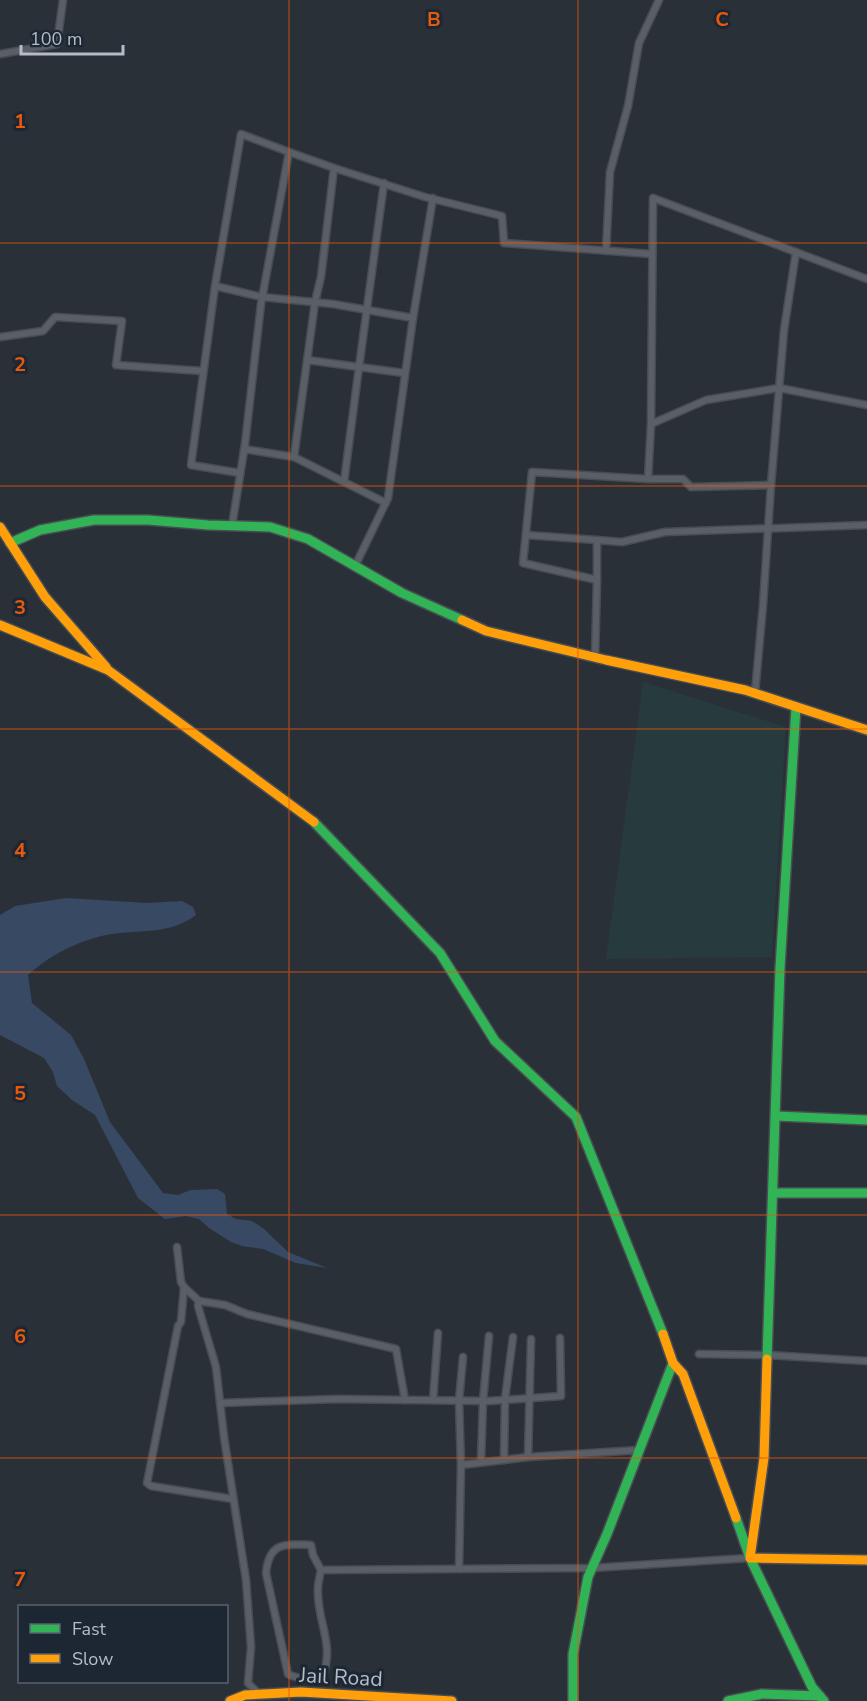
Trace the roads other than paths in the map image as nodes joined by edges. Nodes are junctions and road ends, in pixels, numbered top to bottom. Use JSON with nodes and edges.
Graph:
{"nodes":[{"id":1,"x":63,"y":0,"type":"edge"},
{"id":2,"x":659,"y":0,"type":"edge"},
{"id":3,"x":0,"y":54,"type":"edge"},
{"id":4,"x":289,"y":152,"type":"junction"},
{"id":5,"x":334,"y":168,"type":"junction"},
{"id":6,"x":384,"y":183,"type":"junction"},
{"id":7,"x":433,"y":198,"type":"junction"},
{"id":8,"x":606,"y":251,"type":"junction"},
{"id":9,"x":796,"y":252,"type":"junction"},
{"id":10,"x":651,"y":254,"type":"junction"},
{"id":11,"x":867,"y":279,"type":"edge"},
{"id":12,"x":215,"y":286,"type":"junction"},
{"id":13,"x":262,"y":297,"type":"junction"},
{"id":14,"x":315,"y":302,"type":"junction"},
{"id":15,"x":366,"y":309,"type":"junction"},
{"id":16,"x":413,"y":318,"type":"junction"},
{"id":17,"x":0,"y":338,"type":"edge"},
{"id":18,"x":307,"y":360,"type":"junction"},
{"id":19,"x":359,"y":367,"type":"junction"},
{"id":20,"x":202,"y":371,"type":"junction"},
{"id":21,"x":404,"y":373,"type":"junction"},
{"id":22,"x":779,"y":388,"type":"junction"},
{"id":23,"x":867,"y":405,"type":"edge"},
{"id":24,"x":651,"y":423,"type":"junction"},
{"id":25,"x":244,"y":449,"type":"junction"},
{"id":26,"x":294,"y":457,"type":"junction"},
{"id":27,"x":240,"y":472,"type":"junction"},
{"id":28,"x":648,"y":479,"type":"junction"},
{"id":29,"x":344,"y":482,"type":"junction"},
{"id":30,"x":771,"y":485,"type":"junction"},
{"id":31,"x":386,"y":503,"type":"junction"},
{"id":32,"x":867,"y":525,"type":"edge"},
{"id":33,"x":232,"y":526,"type":"junction"},
{"id":34,"x":0,"y":527,"type":"edge"},
{"id":35,"x":768,"y":528,"type":"junction"},
{"id":36,"x":526,"y":535,"type":"junction"},
{"id":37,"x":597,"y":540,"type":"junction"},
{"id":38,"x":10,"y":543,"type":"junction"},
{"id":39,"x":355,"y":566,"type":"junction"},
{"id":40,"x":597,"y":580,"type":"junction"},
{"id":41,"x":0,"y":625,"type":"edge"},
{"id":42,"x":595,"y":658,"type":"junction"},
{"id":43,"x":108,"y":670,"type":"junction"},
{"id":44,"x":755,"y":693,"type":"junction"},
{"id":45,"x":796,"y":707,"type":"junction"},
{"id":46,"x":867,"y":730,"type":"edge"},
{"id":47,"x":776,"y":1116,"type":"junction"},
{"id":48,"x":867,"y":1120,"type":"edge"},
{"id":49,"x":774,"y":1193,"type":"junction"},
{"id":50,"x":867,"y":1193,"type":"edge"},
{"id":51,"x":177,"y":1247,"type":"dead end"},
{"id":52,"x":184,"y":1287,"type":"junction"},
{"id":53,"x":198,"y":1301,"type":"junction"},
{"id":54,"x":438,"y":1333,"type":"dead end"},
{"id":55,"x":489,"y":1336,"type":"dead end"},
{"id":56,"x":513,"y":1337,"type":"dead end"},
{"id":57,"x":560,"y":1338,"type":"dead end"},
{"id":58,"x":531,"y":1339,"type":"dead end"},
{"id":59,"x":699,"y":1354,"type":"dead end"},
{"id":60,"x":768,"y":1355,"type":"junction"},
{"id":61,"x":463,"y":1357,"type":"dead end"},
{"id":62,"x":867,"y":1361,"type":"edge"},
{"id":63,"x":673,"y":1363,"type":"junction"},
{"id":64,"x":530,"y":1398,"type":"junction"},
{"id":65,"x":405,"y":1400,"type":"junction"},
{"id":66,"x":433,"y":1400,"type":"junction"},
{"id":67,"x":505,"y":1400,"type":"junction"},
{"id":68,"x":459,"y":1401,"type":"junction"},
{"id":69,"x":483,"y":1401,"type":"junction"},
{"id":70,"x":220,"y":1403,"type":"junction"},
{"id":71,"x":639,"y":1450,"type":"junction"},
{"id":72,"x":528,"y":1457,"type":"junction"},
{"id":73,"x":504,"y":1460,"type":"junction"},
{"id":74,"x":481,"y":1461,"type":"junction"},
{"id":75,"x":460,"y":1465,"type":"junction"},
{"id":76,"x":233,"y":1499,"type":"junction"},
{"id":77,"x":750,"y":1558,"type":"junction"},
{"id":78,"x":867,"y":1560,"type":"edge"},
{"id":79,"x":592,"y":1568,"type":"junction"},
{"id":80,"x":459,"y":1569,"type":"junction"},
{"id":81,"x":321,"y":1570,"type":"junction"},
{"id":82,"x":257,"y":1692,"type":"junction"},
{"id":83,"x":822,"y":1699,"type":"edge"},
{"id":84,"x":230,"y":1701,"type":"edge"},
{"id":85,"x":452,"y":1701,"type":"edge"},
{"id":86,"x":573,"y":1701,"type":"edge"},
{"id":87,"x":728,"y":1701,"type":"edge"}],
"edges":[{"from":1,"to":3,"type":"street"},
{"from":2,"to":8,"type":"street"},
{"from":4,"to":5,"type":"street"},
{"from":4,"to":12,"type":"street"},
{"from":4,"to":13,"type":"street"},
{"from":5,"to":6,"type":"street"},
{"from":5,"to":14,"type":"street"},
{"from":6,"to":7,"type":"street"},
{"from":6,"to":15,"type":"street"},
{"from":7,"to":8,"type":"street"},
{"from":7,"to":16,"type":"street"},
{"from":8,"to":10,"type":"street"},
{"from":9,"to":10,"type":"street"},
{"from":9,"to":11,"type":"street"},
{"from":9,"to":22,"type":"street"},
{"from":10,"to":24,"type":"street"},
{"from":12,"to":13,"type":"street"},
{"from":12,"to":20,"type":"street"},
{"from":13,"to":14,"type":"street"},
{"from":13,"to":25,"type":"street"},
{"from":14,"to":15,"type":"street"},
{"from":14,"to":18,"type":"street"},
{"from":15,"to":16,"type":"street"},
{"from":15,"to":19,"type":"street"},
{"from":16,"to":21,"type":"street"},
{"from":17,"to":20,"type":"street"},
{"from":18,"to":19,"type":"street"},
{"from":18,"to":26,"type":"street"},
{"from":19,"to":21,"type":"street"},
{"from":19,"to":29,"type":"street"},
{"from":20,"to":27,"type":"street"},
{"from":21,"to":31,"type":"street"},
{"from":22,"to":23,"type":"street"},
{"from":22,"to":24,"type":"street"},
{"from":22,"to":30,"type":"street"},
{"from":24,"to":28,"type":"street"},
{"from":25,"to":26,"type":"street"},
{"from":25,"to":27,"type":"street"},
{"from":26,"to":29,"type":"street"},
{"from":27,"to":33,"type":"street"},
{"from":28,"to":30,"type":"street"},
{"from":28,"to":36,"type":"street"},
{"from":29,"to":31,"type":"street"},
{"from":30,"to":35,"type":"street"},
{"from":31,"to":39,"type":"street"},
{"from":32,"to":35,"type":"street"},
{"from":33,"to":38,"type":"main road"},
{"from":33,"to":39,"type":"main road"},
{"from":34,"to":38,"type":"main road"},
{"from":35,"to":37,"type":"street"},
{"from":35,"to":44,"type":"street"},
{"from":36,"to":37,"type":"street"},
{"from":36,"to":40,"type":"street"},
{"from":37,"to":40,"type":"street"},
{"from":38,"to":43,"type":"main road"},
{"from":39,"to":42,"type":"main road"},
{"from":40,"to":42,"type":"street"},
{"from":41,"to":43,"type":"main road"},
{"from":42,"to":44,"type":"main road"},
{"from":43,"to":63,"type":"main road"},
{"from":44,"to":45,"type":"main road"},
{"from":45,"to":46,"type":"main road"},
{"from":45,"to":47,"type":"main road"},
{"from":47,"to":48,"type":"main road"},
{"from":47,"to":49,"type":"main road"},
{"from":49,"to":50,"type":"main road"},
{"from":49,"to":60,"type":"main road"},
{"from":51,"to":52,"type":"street"},
{"from":52,"to":53,"type":"street"},
{"from":52,"to":76,"type":"street"},
{"from":53,"to":65,"type":"street"},
{"from":53,"to":70,"type":"street"},
{"from":54,"to":66,"type":"street"},
{"from":55,"to":69,"type":"street"},
{"from":56,"to":67,"type":"street"},
{"from":57,"to":64,"type":"street"},
{"from":58,"to":64,"type":"street"},
{"from":59,"to":60,"type":"street"},
{"from":60,"to":62,"type":"street"},
{"from":60,"to":77,"type":"main road"},
{"from":61,"to":68,"type":"street"},
{"from":63,"to":71,"type":"main road"},
{"from":63,"to":77,"type":"main road"},
{"from":64,"to":67,"type":"street"},
{"from":64,"to":72,"type":"street"},
{"from":65,"to":66,"type":"street"},
{"from":65,"to":70,"type":"street"},
{"from":66,"to":68,"type":"street"},
{"from":67,"to":69,"type":"street"},
{"from":67,"to":73,"type":"street"},
{"from":68,"to":69,"type":"street"},
{"from":68,"to":75,"type":"street"},
{"from":69,"to":74,"type":"street"},
{"from":70,"to":76,"type":"street"},
{"from":71,"to":72,"type":"street"},
{"from":71,"to":79,"type":"main road"},
{"from":72,"to":73,"type":"street"},
{"from":73,"to":74,"type":"street"},
{"from":74,"to":75,"type":"street"},
{"from":75,"to":80,"type":"street"},
{"from":76,"to":82,"type":"street"},
{"from":77,"to":78,"type":"main road"},
{"from":77,"to":79,"type":"street"},
{"from":77,"to":83,"type":"main road"},
{"from":79,"to":80,"type":"street"},
{"from":79,"to":86,"type":"main road"},
{"from":80,"to":81,"type":"street"},
{"from":81,"to":81,"type":"street"},
{"from":82,"to":84,"type":"main road","name":"Jail Road"},
{"from":82,"to":85,"type":"main road","name":"Jail Road"},
{"from":83,"to":87,"type":"main road"}]}
